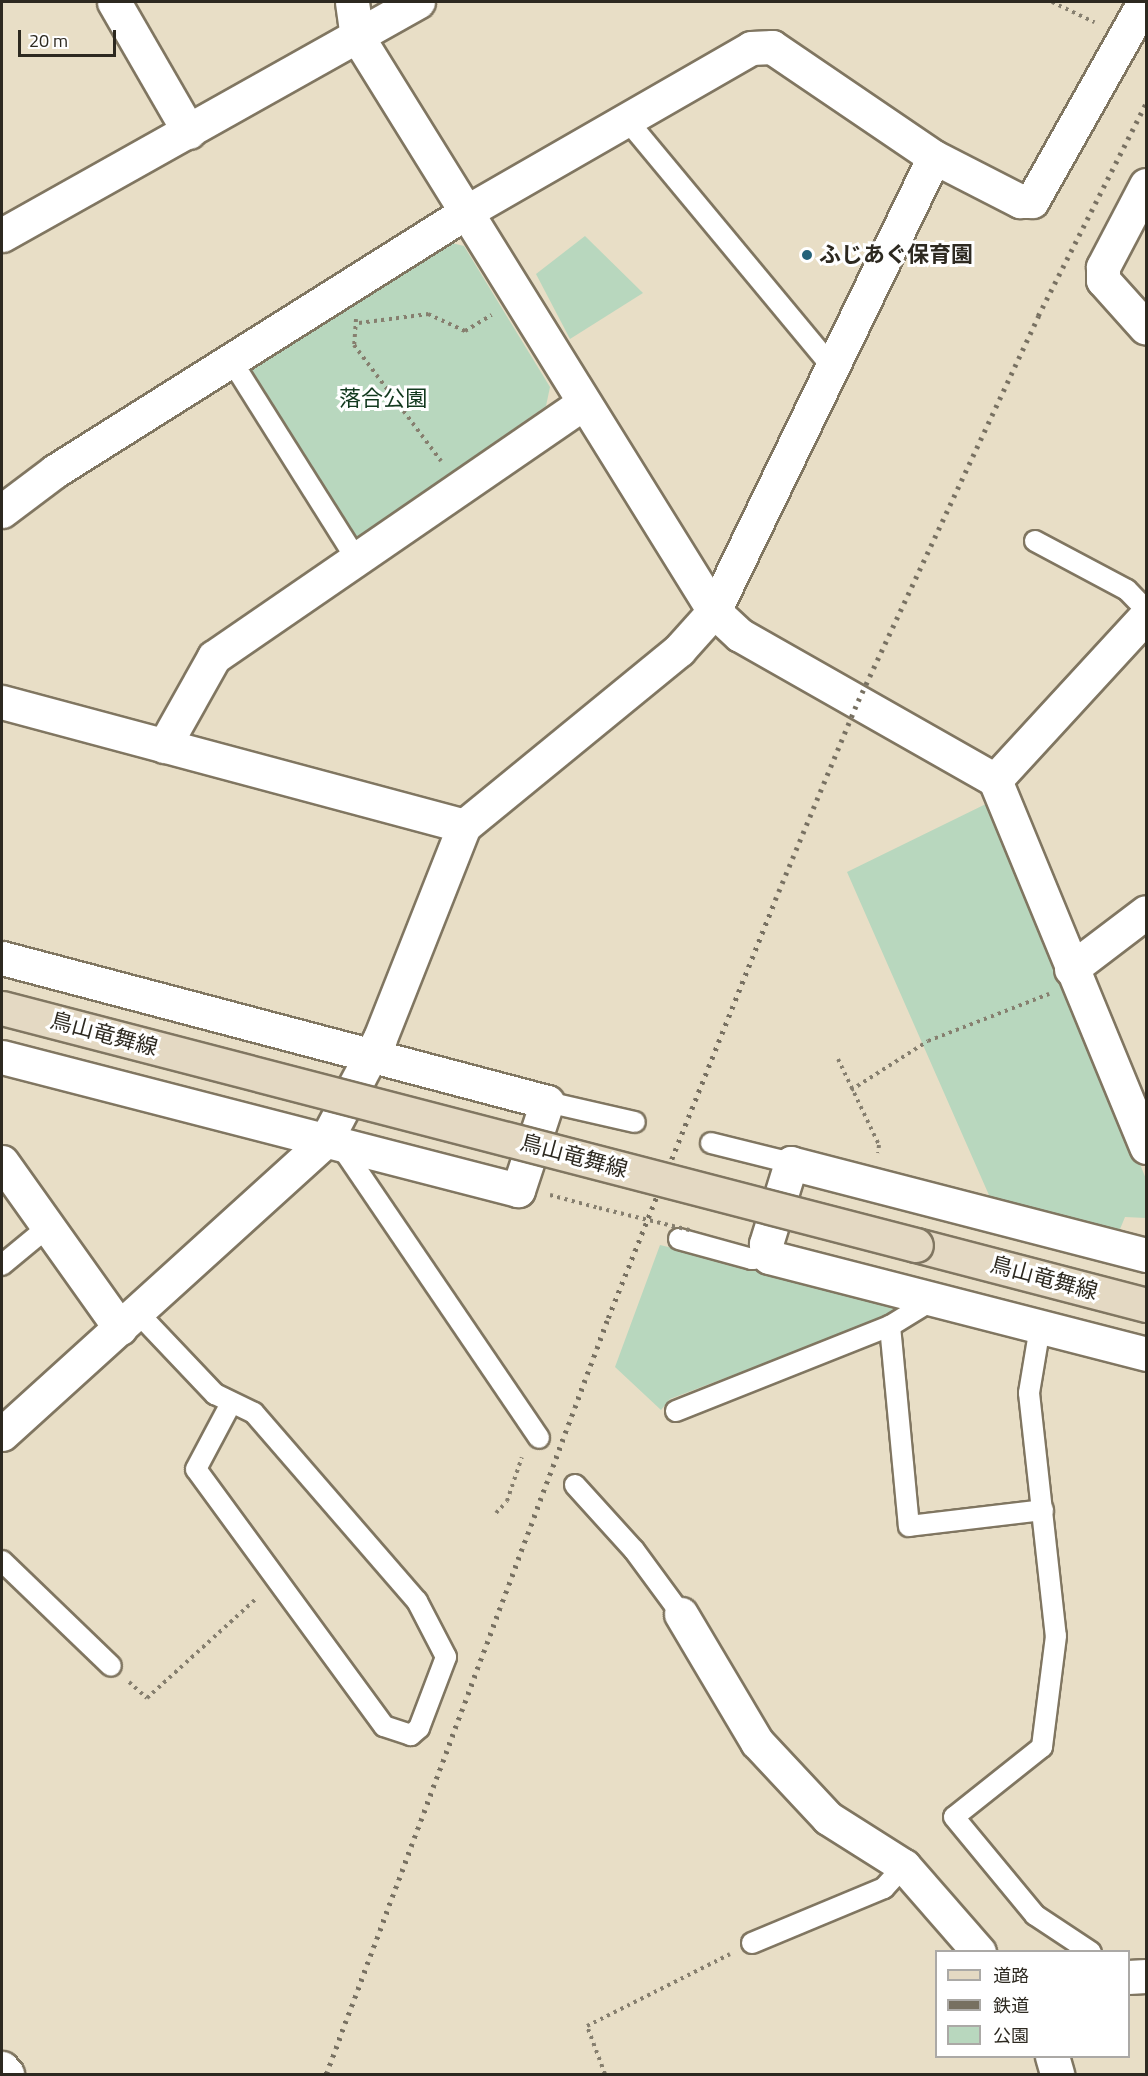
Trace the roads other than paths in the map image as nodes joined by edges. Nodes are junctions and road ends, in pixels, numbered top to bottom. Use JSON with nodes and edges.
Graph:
{"nodes":[{"id":1,"x":114,"y":2,"type":"edge"},
{"id":2,"x":352,"y":2,"type":"edge"},
{"id":3,"x":418,"y":2,"type":"edge"},
{"id":4,"x":1126,"y":17,"type":"edge"},
{"id":5,"x":357,"y":36,"type":"junction"},
{"id":6,"x":627,"y":120,"type":"junction"},
{"id":7,"x":189,"y":132,"type":"junction"},
{"id":8,"x":934,"y":157,"type":"junction"},
{"id":9,"x":1146,"y":188,"type":"edge"},
{"id":10,"x":466,"y":212,"type":"junction"},
{"id":11,"x":2,"y":235,"type":"edge"},
{"id":12,"x":1146,"y":328,"type":"edge"},
{"id":13,"x":231,"y":360,"type":"junction"},
{"id":14,"x":833,"y":368,"type":"junction"},
{"id":15,"x":582,"y":404,"type":"junction"},
{"id":16,"x":2,"y":511,"type":"edge"},
{"id":17,"x":1035,"y":541,"type":"dead end"},
{"id":18,"x":357,"y":560,"type":"junction"},
{"id":19,"x":1146,"y":610,"type":"edge"},
{"id":20,"x":714,"y":611,"type":"junction"},
{"id":21,"x":1146,"y":616,"type":"edge"},
{"id":22,"x":2,"y":702,"type":"edge"},
{"id":23,"x":164,"y":746,"type":"junction"},
{"id":24,"x":995,"y":780,"type":"junction"},
{"id":25,"x":464,"y":826,"type":"junction"},
{"id":26,"x":1146,"y":912,"type":"edge"},
{"id":27,"x":2,"y":958,"type":"edge"},
{"id":28,"x":1074,"y":975,"type":"junction"},
{"id":29,"x":2,"y":1008,"type":"edge"},
{"id":30,"x":371,"y":1054,"type":"junction"},
{"id":31,"x":2,"y":1057,"type":"edge"},
{"id":32,"x":547,"y":1102,"type":"junction"},
{"id":33,"x":635,"y":1122,"type":"dead end"},
{"id":34,"x":333,"y":1142,"type":"junction"},
{"id":35,"x":711,"y":1143,"type":"dead end"},
{"id":36,"x":1146,"y":1147,"type":"edge"},
{"id":37,"x":2,"y":1162,"type":"edge"},
{"id":38,"x":791,"y":1163,"type":"junction"},
{"id":39,"x":48,"y":1227,"type":"junction"},
{"id":40,"x":684,"y":1235,"type":"road end"},
{"id":41,"x":1146,"y":1255,"type":"edge"},
{"id":42,"x":769,"y":1257,"type":"junction"},
{"id":43,"x":2,"y":1265,"type":"edge"},
{"id":44,"x":934,"y":1299,"type":"junction"},
{"id":45,"x":1146,"y":1305,"type":"edge"},
{"id":46,"x":129,"y":1321,"type":"junction"},
{"id":47,"x":890,"y":1326,"type":"junction"},
{"id":48,"x":1040,"y":1327,"type":"junction"},
{"id":49,"x":1146,"y":1354,"type":"edge"},
{"id":50,"x":231,"y":1405,"type":"junction"},
{"id":51,"x":676,"y":1411,"type":"dead end"},
{"id":52,"x":2,"y":1434,"type":"edge"},
{"id":53,"x":539,"y":1438,"type":"dead end"},
{"id":54,"x":575,"y":1485,"type":"dead end"},
{"id":55,"x":1043,"y":1510,"type":"junction"},
{"id":56,"x":2,"y":1561,"type":"edge"},
{"id":57,"x":681,"y":1614,"type":"joint"},
{"id":58,"x":111,"y":1666,"type":"road end"},
{"id":59,"x":904,"y":1866,"type":"junction"},
{"id":60,"x":752,"y":1944,"type":"road end"},
{"id":61,"x":977,"y":1950,"type":"edge"},
{"id":62,"x":1088,"y":1950,"type":"edge"},
{"id":63,"x":1053,"y":2058,"type":"edge"},
{"id":64,"x":2,"y":2068,"type":"edge"},
{"id":65,"x":7,"y":2074,"type":"edge"},
{"id":66,"x":1057,"y":2074,"type":"edge"}],
"edges":[{"from":1,"to":7,"type":"street"},
{"from":2,"to":5,"type":"street"},
{"from":3,"to":5,"type":"street"},
{"from":4,"to":8,"type":"street"},
{"from":5,"to":7,"type":"street"},
{"from":5,"to":10,"type":"street"},
{"from":6,"to":8,"type":"street"},
{"from":6,"to":10,"type":"street"},
{"from":6,"to":14,"type":"lane"},
{"from":7,"to":11,"type":"street"},
{"from":8,"to":14,"type":"street"},
{"from":9,"to":12,"type":"street"},
{"from":10,"to":13,"type":"street"},
{"from":10,"to":15,"type":"street"},
{"from":13,"to":16,"type":"street"},
{"from":13,"to":18,"type":"lane"},
{"from":14,"to":20,"type":"street"},
{"from":15,"to":18,"type":"street"},
{"from":15,"to":20,"type":"street"},
{"from":17,"to":19,"type":"lane"},
{"from":18,"to":23,"type":"street"},
{"from":20,"to":24,"type":"street"},
{"from":20,"to":25,"type":"street"},
{"from":21,"to":24,"type":"street"},
{"from":22,"to":23,"type":"street"},
{"from":23,"to":25,"type":"street"},
{"from":24,"to":28,"type":"street"},
{"from":25,"to":30,"type":"street"},
{"from":26,"to":28,"type":"street"},
{"from":27,"to":30,"type":"street"},
{"from":28,"to":36,"type":"street"},
{"from":29,"to":45,"type":"main road","name":"鳥山竜舞線","bridge":true},
{"from":30,"to":32,"type":"street"},
{"from":30,"to":34,"type":"street"},
{"from":31,"to":34,"type":"street"},
{"from":32,"to":33,"type":"lane"},
{"from":32,"to":34,"type":"street"},
{"from":34,"to":46,"type":"street"},
{"from":34,"to":53,"type":"lane"},
{"from":35,"to":38,"type":"lane"},
{"from":37,"to":39,"type":"street"},
{"from":38,"to":41,"type":"street"},
{"from":38,"to":42,"type":"street"},
{"from":39,"to":43,"type":"lane"},
{"from":39,"to":46,"type":"street"},
{"from":40,"to":42,"type":"lane"},
{"from":42,"to":44,"type":"street"},
{"from":44,"to":47,"type":"lane"},
{"from":44,"to":48,"type":"street"},
{"from":46,"to":50,"type":"lane"},
{"from":46,"to":52,"type":"street"},
{"from":47,"to":51,"type":"lane"},
{"from":47,"to":55,"type":"lane"},
{"from":48,"to":49,"type":"street"},
{"from":48,"to":55,"type":"lane"},
{"from":50,"to":50,"type":"lane"},
{"from":54,"to":57,"type":"lane"},
{"from":55,"to":62,"type":"lane"},
{"from":56,"to":58,"type":"lane"},
{"from":57,"to":59,"type":"street"},
{"from":59,"to":60,"type":"lane"},
{"from":59,"to":61,"type":"street"},
{"from":63,"to":66,"type":"street"},
{"from":64,"to":65,"type":"street"}]}
